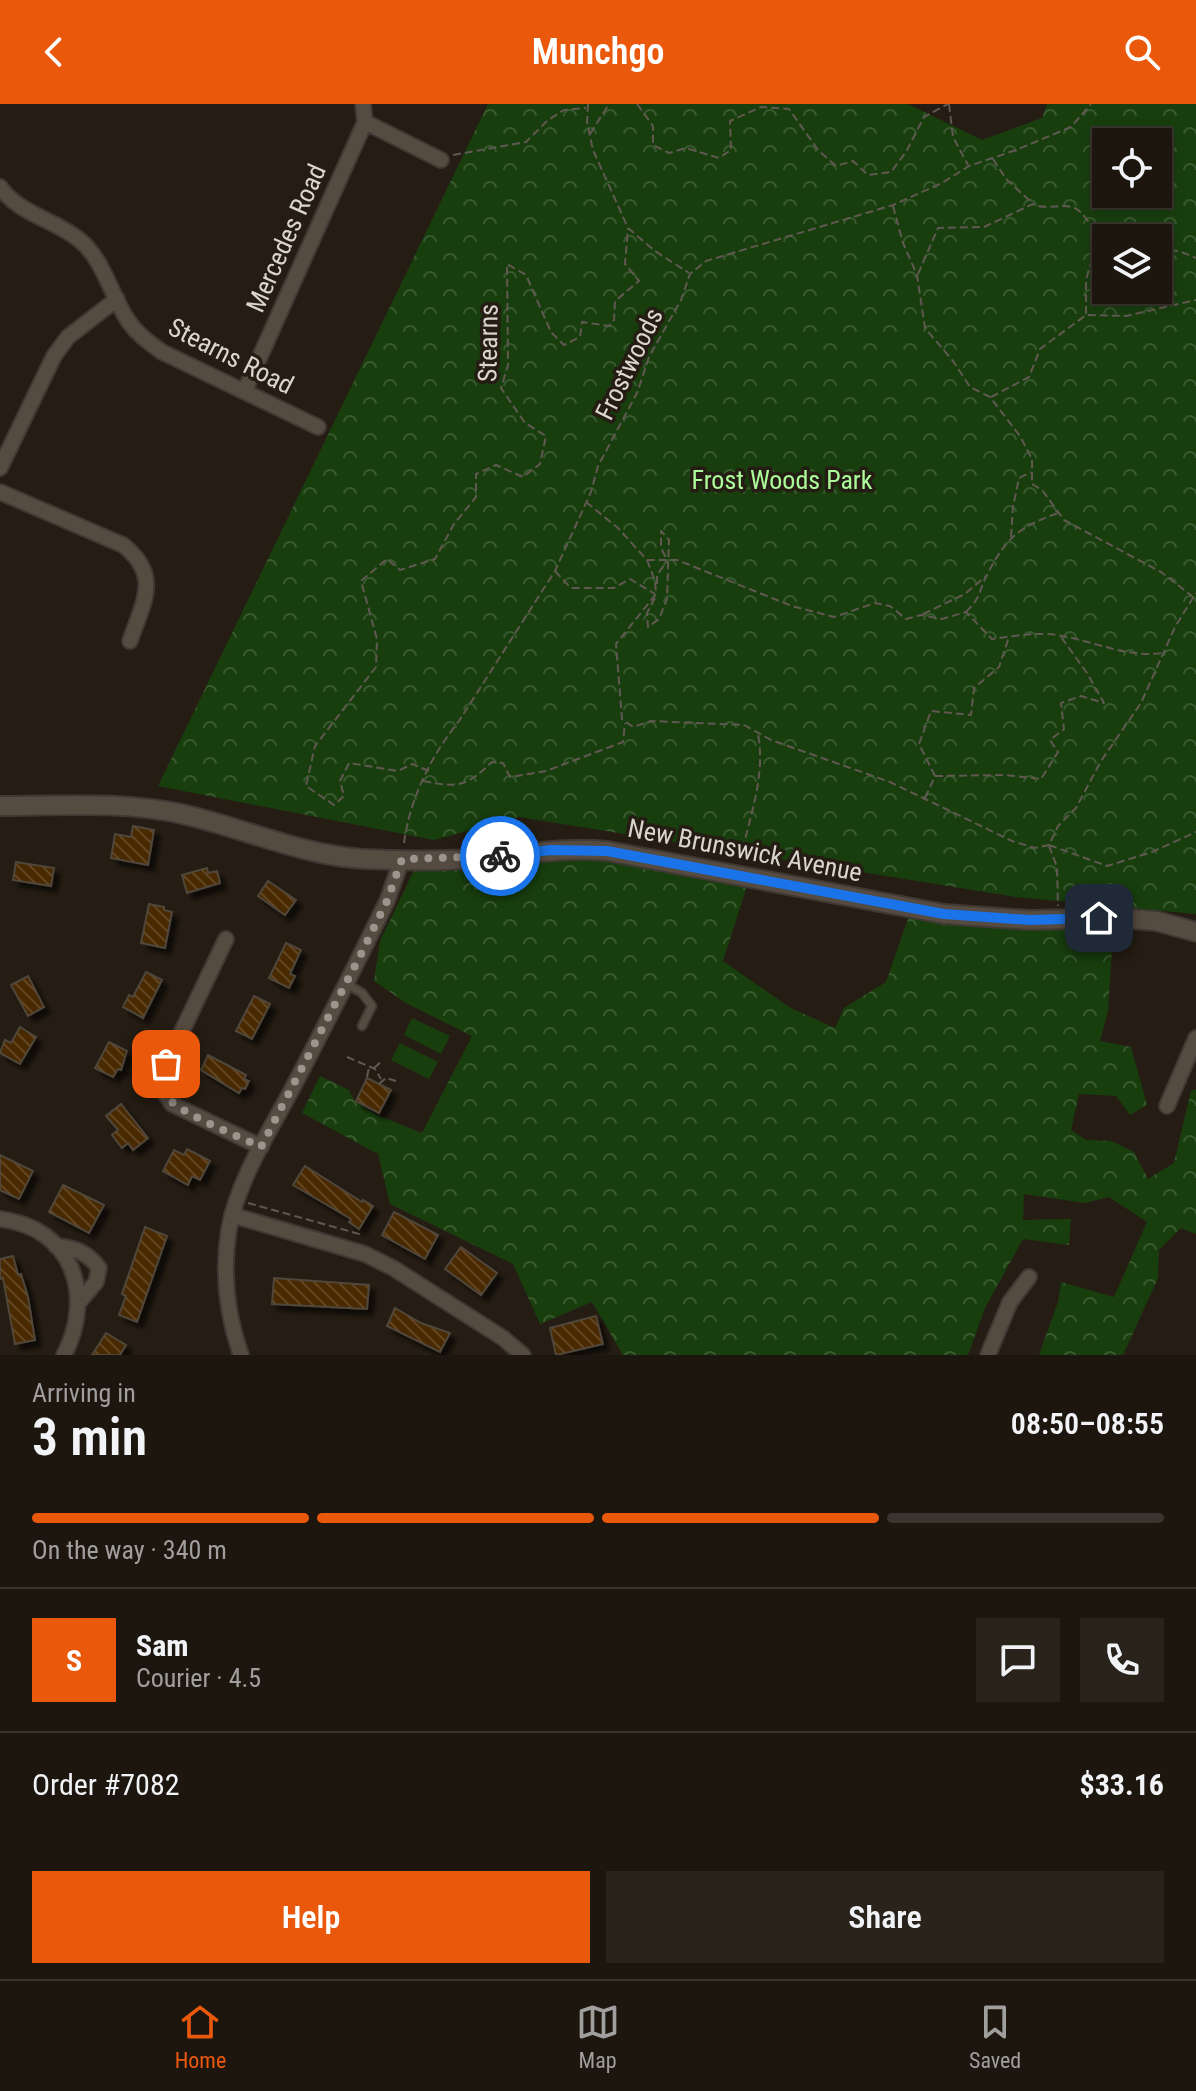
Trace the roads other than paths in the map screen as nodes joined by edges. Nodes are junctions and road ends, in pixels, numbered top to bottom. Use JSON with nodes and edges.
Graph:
{"nodes":[{"id":1,"x":363,"y":104,"type":"edge"},
{"id":2,"x":365,"y":122,"type":"junction"},
{"id":3,"x":441,"y":160,"type":"road end"},
{"id":4,"x":0,"y":187,"type":"edge"},
{"id":5,"x":117,"y":299,"type":"junction"},
{"id":6,"x":245,"y":390,"type":"junction"},
{"id":7,"x":318,"y":427,"type":"dead end"},
{"id":8,"x":0,"y":468,"type":"edge"},
{"id":9,"x":0,"y":492,"type":"edge"},
{"id":10,"x":130,"y":641,"type":"dead end"},
{"id":11,"x":0,"y":806,"type":"edge"},
{"id":12,"x":402,"y":859,"type":"junction"},
{"id":13,"x":1196,"y":932,"type":"edge"},
{"id":14,"x":226,"y":939,"type":"dead end"},
{"id":15,"x":347,"y":984,"type":"junction"},
{"id":16,"x":362,"y":1026,"type":"dead end"},
{"id":17,"x":1196,"y":1038,"type":"edge"},
{"id":18,"x":1167,"y":1106,"type":"dead end"},
{"id":19,"x":261,"y":1147,"type":"junction"},
{"id":20,"x":232,"y":1215,"type":"junction"},
{"id":21,"x":0,"y":1219,"type":"edge"},
{"id":22,"x":56,"y":1246,"type":"junction"},
{"id":23,"x":1029,"y":1277,"type":"dead end"},
{"id":24,"x":80,"y":1301,"type":"junction"},
{"id":25,"x":64,"y":1355,"type":"edge"},
{"id":26,"x":241,"y":1355,"type":"edge"},
{"id":27,"x":523,"y":1355,"type":"edge"},
{"id":28,"x":988,"y":1355,"type":"edge"}],
"edges":[{"from":1,"to":2,"type":"street"},
{"from":2,"to":3,"type":"street"},
{"from":2,"to":6,"type":"street","name":"Mercedes Road"},
{"from":4,"to":5,"type":"street","name":"Stearns Road"},
{"from":5,"to":6,"type":"street","name":"Stearns Road"},
{"from":5,"to":8,"type":"street"},
{"from":6,"to":7,"type":"street","name":"Stearns Road"},
{"from":9,"to":10,"type":"street"},
{"from":11,"to":12,"type":"street","name":"New Brunswick Avenue"},
{"from":12,"to":13,"type":"street","name":"New Brunswick Avenue"},
{"from":12,"to":15,"type":"street"},
{"from":14,"to":19,"type":"street"},
{"from":15,"to":16,"type":"lane"},
{"from":15,"to":19,"type":"street"},
{"from":17,"to":18,"type":"street"},
{"from":19,"to":20,"type":"street"},
{"from":20,"to":26,"type":"street"},
{"from":20,"to":27,"type":"street"},
{"from":21,"to":22,"type":"street"},
{"from":22,"to":24,"type":"street"},
{"from":22,"to":24,"type":"street"},
{"from":23,"to":28,"type":"street"},
{"from":24,"to":25,"type":"street"}]}
